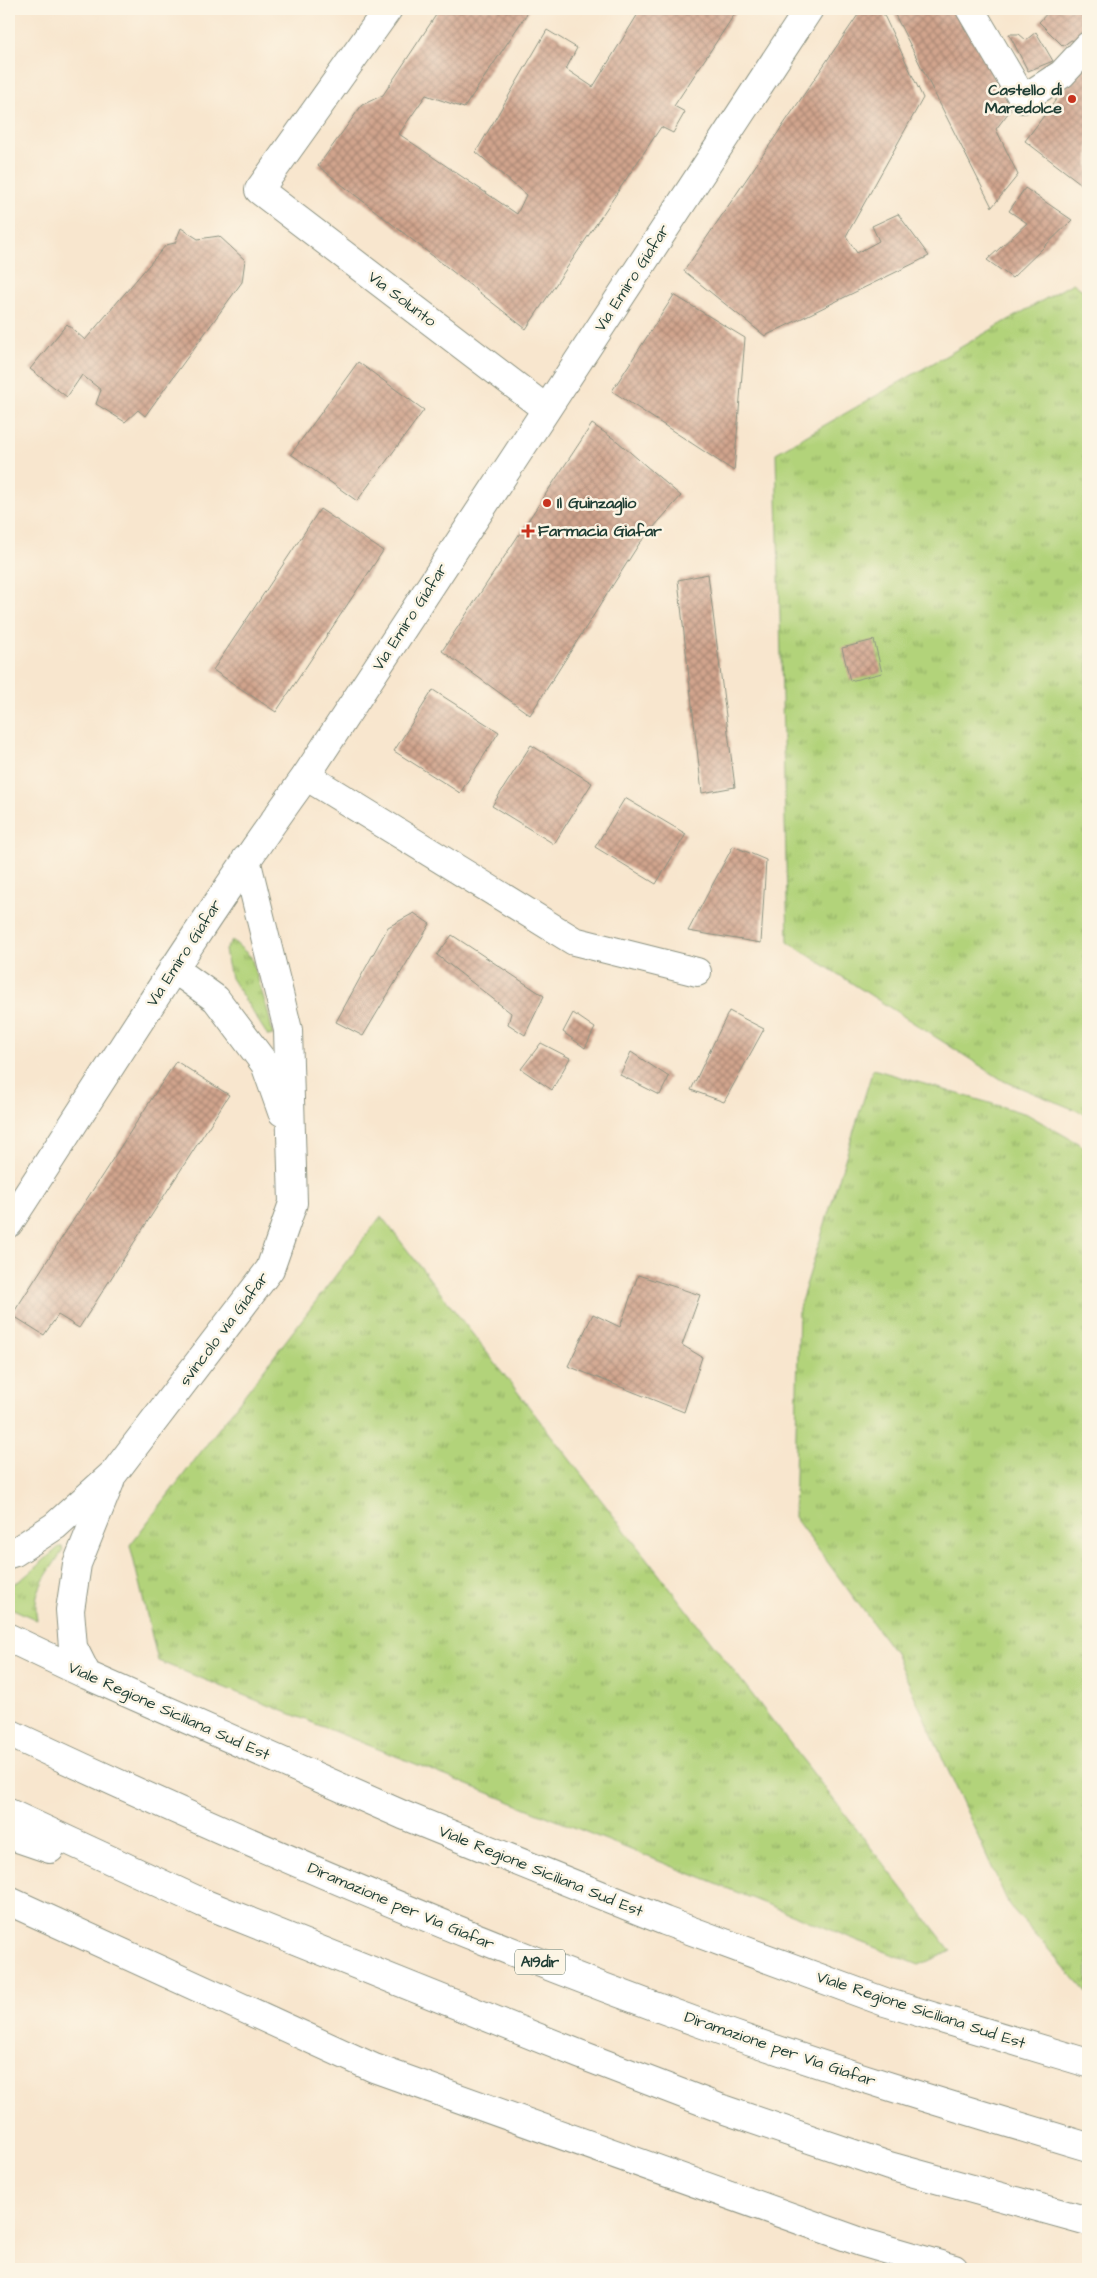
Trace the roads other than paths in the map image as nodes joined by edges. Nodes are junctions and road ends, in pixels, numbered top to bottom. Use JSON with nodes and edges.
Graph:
{"nodes":[{"id":1,"x":388,"y":9,"type":"edge"},
{"id":2,"x":809,"y":9,"type":"edge"},
{"id":3,"x":970,"y":9,"type":"edge"},
{"id":4,"x":1088,"y":46,"type":"edge"},
{"id":5,"x":546,"y":409,"type":"junction"},
{"id":6,"x":306,"y":776,"type":"junction"},
{"id":7,"x":246,"y":859,"type":"junction"},
{"id":8,"x":173,"y":968,"type":"junction"},
{"id":9,"x":697,"y":972,"type":"dead end"},
{"id":10,"x":291,"y":1138,"type":"junction"},
{"id":11,"x":9,"y":1223,"type":"edge"},
{"id":12,"x":114,"y":1473,"type":"junction"},
{"id":13,"x":9,"y":1554,"type":"edge"},
{"id":14,"x":9,"y":1638,"type":"edge"},
{"id":15,"x":87,"y":1675,"type":"junction"},
{"id":16,"x":9,"y":1732,"type":"edge"},
{"id":17,"x":9,"y":1813,"type":"edge"},
{"id":18,"x":9,"y":1834,"type":"edge"},
{"id":19,"x":9,"y":1901,"type":"edge"},
{"id":20,"x":203,"y":1903,"type":"junction"},
{"id":21,"x":1088,"y":2063,"type":"edge"},
{"id":22,"x":1088,"y":2147,"type":"edge"},
{"id":23,"x":1088,"y":2221,"type":"edge"},
{"id":24,"x":954,"y":2269,"type":"edge"}],
"edges":[{"from":1,"to":5,"type":"main road","name":"Via Solunto"},
{"from":2,"to":5,"type":"main road","name":"Via Emiro Giafar"},
{"from":3,"to":4,"type":"main road"},
{"from":5,"to":6,"type":"main road","name":"Via Emiro Giafar"},
{"from":6,"to":7,"type":"main road","name":"Via Emiro Giafar"},
{"from":6,"to":9,"type":"main road"},
{"from":7,"to":8,"type":"main road","name":"Via Emiro Giafar"},
{"from":7,"to":10,"type":"main road","name":"svincolo via Giafar"},
{"from":8,"to":10,"type":"main road","name":"svincolo via Giafar"},
{"from":8,"to":11,"type":"main road","name":"Via Emiro Giafar"},
{"from":10,"to":12,"type":"main road","name":"svincolo via Giafar"},
{"from":12,"to":13,"type":"main road","name":"svincolo via Giafar"},
{"from":12,"to":15,"type":"main road","name":"svincolo via Giafar"},
{"from":14,"to":15,"type":"main road","name":"Viale Regione Siciliana Sud Est"},
{"from":15,"to":21,"type":"main road","name":"Viale Regione Siciliana Sud Est"},
{"from":16,"to":22,"type":"main road","name":"Diramazione per Via Giafar","number":"A19dir"},
{"from":17,"to":20,"type":"main road"},
{"from":18,"to":20,"type":"main road"},
{"from":19,"to":24,"type":"main road"},
{"from":20,"to":23,"type":"main road"}]}
